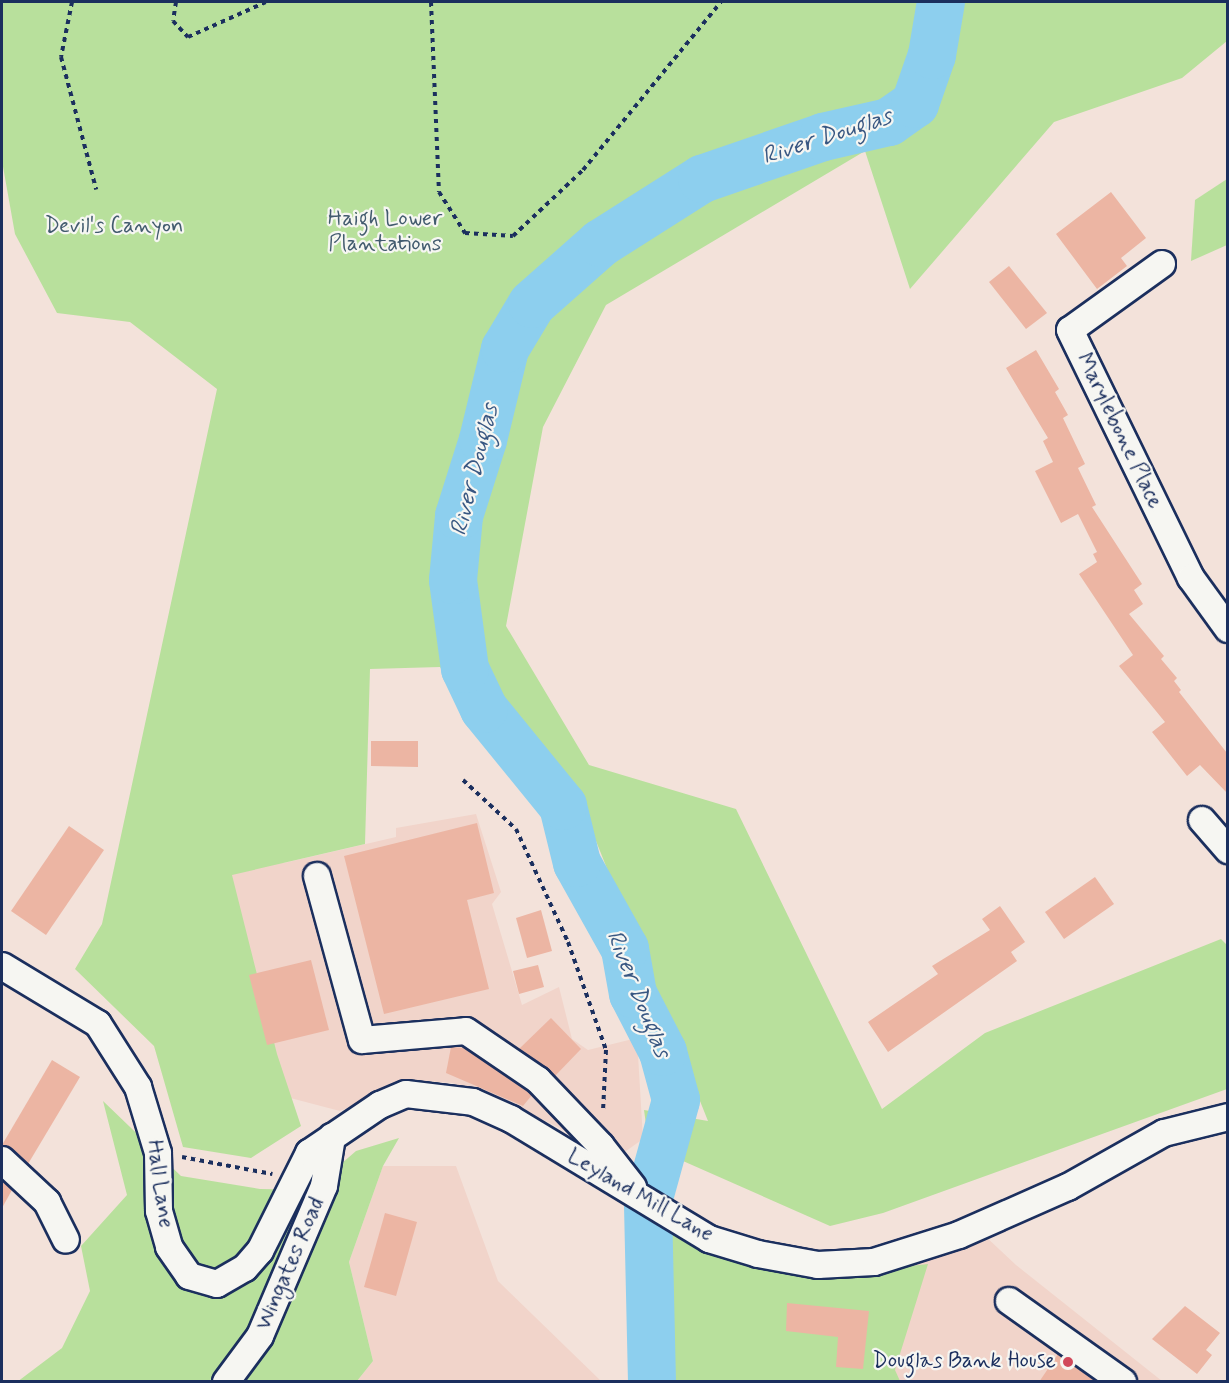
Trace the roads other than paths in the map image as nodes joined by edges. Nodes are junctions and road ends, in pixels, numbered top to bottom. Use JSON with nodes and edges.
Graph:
{"nodes":[{"id":1,"x":1162,"y":264,"type":"dead end"},
{"id":2,"x":1227,"y":629,"type":"edge"},
{"id":3,"x":1202,"y":820,"type":"dead end"},
{"id":4,"x":1227,"y":850,"type":"edge"},
{"id":5,"x":317,"y":876,"type":"dead end"},
{"id":6,"x":2,"y":966,"type":"edge"},
{"id":7,"x":1227,"y":1118,"type":"edge"},
{"id":8,"x":332,"y":1137,"type":"junction"},
{"id":9,"x":2,"y":1160,"type":"edge"},
{"id":10,"x":640,"y":1197,"type":"junction"},
{"id":11,"x":66,"y":1240,"type":"dead end"},
{"id":12,"x":1009,"y":1301,"type":"dead end"},
{"id":13,"x":226,"y":1382,"type":"edge"},
{"id":14,"x":1123,"y":1382,"type":"edge"}],
"edges":[{"from":1,"to":2,"type":"street","name":"Marylebone Place"},
{"from":3,"to":4,"type":"street"},
{"from":5,"to":10,"type":"street"},
{"from":6,"to":8,"type":"street","name":"Hall Lane"},
{"from":7,"to":10,"type":"street","name":"Leyland Mill Lane"},
{"from":8,"to":10,"type":"street","name":"Leyland Mill Lane"},
{"from":8,"to":13,"type":"street","name":"Wingates Road"},
{"from":9,"to":11,"type":"street"},
{"from":12,"to":14,"type":"street"}]}
